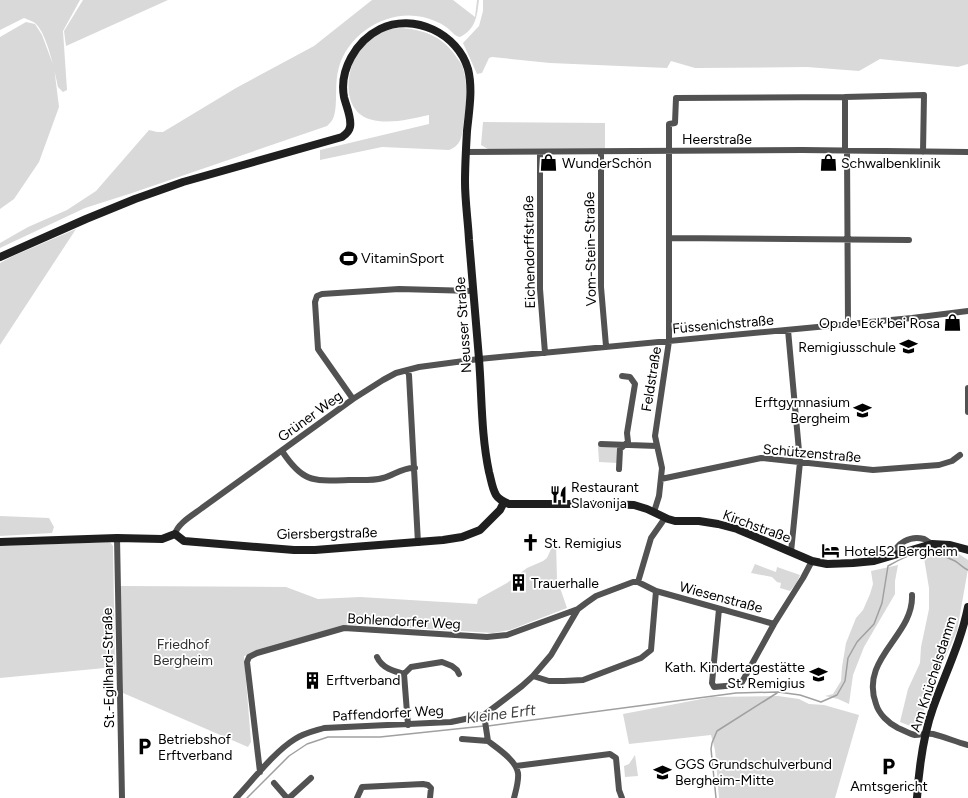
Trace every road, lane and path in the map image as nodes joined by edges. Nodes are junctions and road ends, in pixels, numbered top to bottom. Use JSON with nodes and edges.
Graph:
{"nodes":[{"id":1,"x":845,"y":97,"type":"junction"},
{"id":2,"x":669,"y":151,"type":"junction"},
{"id":3,"x":846,"y":151,"type":"junction"},
{"id":4,"x":465,"y":152,"type":"junction"},
{"id":5,"x":540,"y":152,"type":"junction"},
{"id":6,"x":601,"y":152,"type":"junction"},
{"id":7,"x":923,"y":152,"type":"junction"},
{"id":8,"x":968,"y":152,"type":"edge"},
{"id":9,"x":670,"y":238,"type":"junction"},
{"id":10,"x":848,"y":240,"type":"junction"},
{"id":11,"x":910,"y":240,"type":"dead end"},
{"id":12,"x":0,"y":257,"type":"edge"},
{"id":13,"x":473,"y":291,"type":"junction"},
{"id":14,"x":968,"y":311,"type":"edge"},
{"id":15,"x":848,"y":324,"type":"junction"},
{"id":16,"x":788,"y":330,"type":"junction"},
{"id":17,"x":669,"y":341,"type":"junction"},
{"id":18,"x":606,"y":346,"type":"junction"},
{"id":19,"x":545,"y":353,"type":"junction"},
{"id":20,"x":479,"y":359,"type":"junction"},
{"id":21,"x":407,"y":370,"type":"junction"},
{"id":22,"x":622,"y":376,"type":"dead end"},
{"id":23,"x":968,"y":388,"type":"edge"},
{"id":24,"x":353,"y":399,"type":"junction"},
{"id":25,"x":968,"y":412,"type":"edge"},
{"id":26,"x":601,"y":444,"type":"dead end"},
{"id":27,"x":623,"y":445,"type":"junction"},
{"id":28,"x":657,"y":446,"type":"junction"},
{"id":29,"x":282,"y":451,"type":"junction"},
{"id":30,"x":960,"y":455,"type":"dead end"},
{"id":31,"x":800,"y":462,"type":"junction"},
{"id":32,"x":414,"y":468,"type":"junction"},
{"id":33,"x":619,"y":470,"type":"dead end"},
{"id":34,"x":661,"y":479,"type":"junction"},
{"id":35,"x":504,"y":502,"type":"junction"},
{"id":36,"x":654,"y":512,"type":"junction"},
{"id":37,"x":665,"y":518,"type":"junction"},
{"id":38,"x":175,"y":534,"type":"junction"},
{"id":39,"x":117,"y":538,"type":"junction"},
{"id":40,"x":0,"y":542,"type":"edge"},
{"id":41,"x":418,"y":543,"type":"junction"},
{"id":42,"x":968,"y":550,"type":"edge"},
{"id":43,"x":791,"y":552,"type":"junction"},
{"id":44,"x":812,"y":560,"type":"junction"},
{"id":45,"x":638,"y":582,"type":"junction"},
{"id":46,"x":656,"y":591,"type":"junction"},
{"id":47,"x":912,"y":595,"type":"dead end"},
{"id":48,"x":968,"y":606,"type":"edge"},
{"id":49,"x":719,"y":609,"type":"junction"},
{"id":50,"x":578,"y":610,"type":"junction"},
{"id":51,"x":774,"y":624,"type":"junction"},
{"id":52,"x":377,"y":657,"type":"dead end"},
{"id":53,"x":404,"y":674,"type":"junction"},
{"id":54,"x":459,"y":674,"type":"dead end"},
{"id":55,"x":533,"y":676,"type":"junction"},
{"id":56,"x":484,"y":718,"type":"junction"},
{"id":57,"x":408,"y":725,"type":"junction"},
{"id":58,"x":926,"y":734,"type":"junction"},
{"id":59,"x":487,"y":738,"type":"junction"},
{"id":60,"x":462,"y":739,"type":"dead end"},
{"id":61,"x":968,"y":745,"type":"edge"},
{"id":62,"x":516,"y":766,"type":"junction"},
{"id":63,"x":260,"y":772,"type":"junction"},
{"id":64,"x":311,"y":778,"type":"dead end"},
{"id":65,"x":274,"y":783,"type":"dead end"},
{"id":66,"x":122,"y":798,"type":"edge"},
{"id":67,"x":236,"y":798,"type":"edge"},
{"id":68,"x":288,"y":798,"type":"edge"},
{"id":69,"x":357,"y":798,"type":"edge"},
{"id":70,"x":430,"y":798,"type":"edge"},
{"id":71,"x":514,"y":798,"type":"edge"},
{"id":72,"x":622,"y":798,"type":"edge"},
{"id":73,"x":917,"y":798,"type":"edge"}],
"edges":[{"from":1,"to":2,"type":"street","name":"Feldstraße"},
{"from":1,"to":3,"type":"street"},
{"from":1,"to":7,"type":"street"},
{"from":2,"to":3,"type":"street","name":"Heerstraße"},
{"from":2,"to":6,"type":"street","name":"Heerstraße"},
{"from":2,"to":9,"type":"street","name":"Feldstraße"},
{"from":3,"to":7,"type":"street","name":"Heerstraße"},
{"from":3,"to":10,"type":"street"},
{"from":4,"to":5,"type":"street","name":"Heerstraße"},
{"from":4,"to":12,"type":"main road","name":"Neusser Straße"},
{"from":4,"to":13,"type":"main road","name":"Neusser Straße"},
{"from":5,"to":6,"type":"street","name":"Heerstraße"},
{"from":5,"to":19,"type":"street","name":"Eichendorffstraße"},
{"from":6,"to":18,"type":"street","name":"Vom-Stein-Straße"},
{"from":7,"to":8,"type":"street","name":"Heerstraße"},
{"from":9,"to":10,"type":"street"},
{"from":9,"to":17,"type":"street","name":"Feldstraße"},
{"from":10,"to":11,"type":"street"},
{"from":10,"to":15,"type":"street"},
{"from":13,"to":20,"type":"main road","name":"Neusser Straße"},
{"from":13,"to":24,"type":"street"},
{"from":14,"to":15,"type":"street","name":"Füssenichstraße"},
{"from":15,"to":16,"type":"street","name":"Füssenichstraße"},
{"from":16,"to":17,"type":"street","name":"Füssenichstraße"},
{"from":16,"to":31,"type":"street"},
{"from":17,"to":18,"type":"street","name":"Füssenichstraße"},
{"from":17,"to":28,"type":"street","name":"Feldstraße"},
{"from":18,"to":19,"type":"street","name":"Füssenichstraße"},
{"from":19,"to":20,"type":"street","name":"Füssenichstraße"},
{"from":20,"to":21,"type":"street","name":"Grüner Weg"},
{"from":20,"to":35,"type":"main road","name":"Neusser Straße"},
{"from":21,"to":24,"type":"street","name":"Grüner Weg"},
{"from":21,"to":32,"type":"street"},
{"from":22,"to":27,"type":"street"},
{"from":23,"to":25,"type":"street"},
{"from":24,"to":29,"type":"street","name":"Grüner Weg"},
{"from":26,"to":27,"type":"street"},
{"from":27,"to":28,"type":"street"},
{"from":27,"to":33,"type":"street"},
{"from":28,"to":34,"type":"street","name":"Feldstraße"},
{"from":29,"to":32,"type":"street"},
{"from":29,"to":38,"type":"street","name":"Grüner Weg"},
{"from":30,"to":31,"type":"street","name":"Schützenstraße"},
{"from":31,"to":34,"type":"street","name":"Schützenstraße"},
{"from":31,"to":43,"type":"street"},
{"from":32,"to":41,"type":"street"},
{"from":34,"to":36,"type":"street","name":"Feldstraße"},
{"from":35,"to":36,"type":"main road","name":"Kirchstraße"},
{"from":35,"to":41,"type":"main road","name":"Giersbergstraße"},
{"from":36,"to":37,"type":"main road","name":"Kirchstraße"},
{"from":37,"to":43,"type":"main road","name":"Kirchstraße"},
{"from":37,"to":45,"type":"street"},
{"from":38,"to":39,"type":"main road"},
{"from":38,"to":41,"type":"main road","name":"Giersbergstraße"},
{"from":39,"to":40,"type":"main road"},
{"from":39,"to":66,"type":"street","name":"St.-Egilhard-Straße"},
{"from":42,"to":44,"type":"main road","name":"Kirchstraße"},
{"from":43,"to":44,"type":"main road","name":"Kirchstraße"},
{"from":44,"to":51,"type":"street","name":"Wiesenstraße"},
{"from":45,"to":46,"type":"street","name":"Wiesenstraße"},
{"from":45,"to":50,"type":"street","name":"Paffendorfer Weg"},
{"from":46,"to":49,"type":"street","name":"Wiesenstraße"},
{"from":46,"to":55,"type":"street"},
{"from":47,"to":58,"type":"street"},
{"from":48,"to":58,"type":"main road","name":"Am Knüchelsdamm"},
{"from":49,"to":51,"type":"street","name":"Wiesenstraße"},
{"from":49,"to":51,"type":"street"},
{"from":50,"to":55,"type":"street","name":"Paffendorfer Weg"},
{"from":50,"to":63,"type":"street","name":"Bohlendorfer Weg"},
{"from":52,"to":53,"type":"street"},
{"from":53,"to":54,"type":"street"},
{"from":53,"to":57,"type":"street"},
{"from":55,"to":56,"type":"street","name":"Paffendorfer Weg"},
{"from":56,"to":57,"type":"street","name":"Paffendorfer Weg"},
{"from":56,"to":59,"type":"street"},
{"from":57,"to":63,"type":"street","name":"Paffendorfer Weg"},
{"from":58,"to":61,"type":"street"},
{"from":58,"to":73,"type":"main road","name":"Am Knüchelsdamm"},
{"from":59,"to":60,"type":"street"},
{"from":59,"to":62,"type":"street"},
{"from":62,"to":71,"type":"street"},
{"from":62,"to":72,"type":"street"},
{"from":63,"to":67,"type":"street","name":"Paffendorfer Weg"},
{"from":64,"to":68,"type":"street"},
{"from":65,"to":68,"type":"street"},
{"from":69,"to":70,"type":"street"}]}
